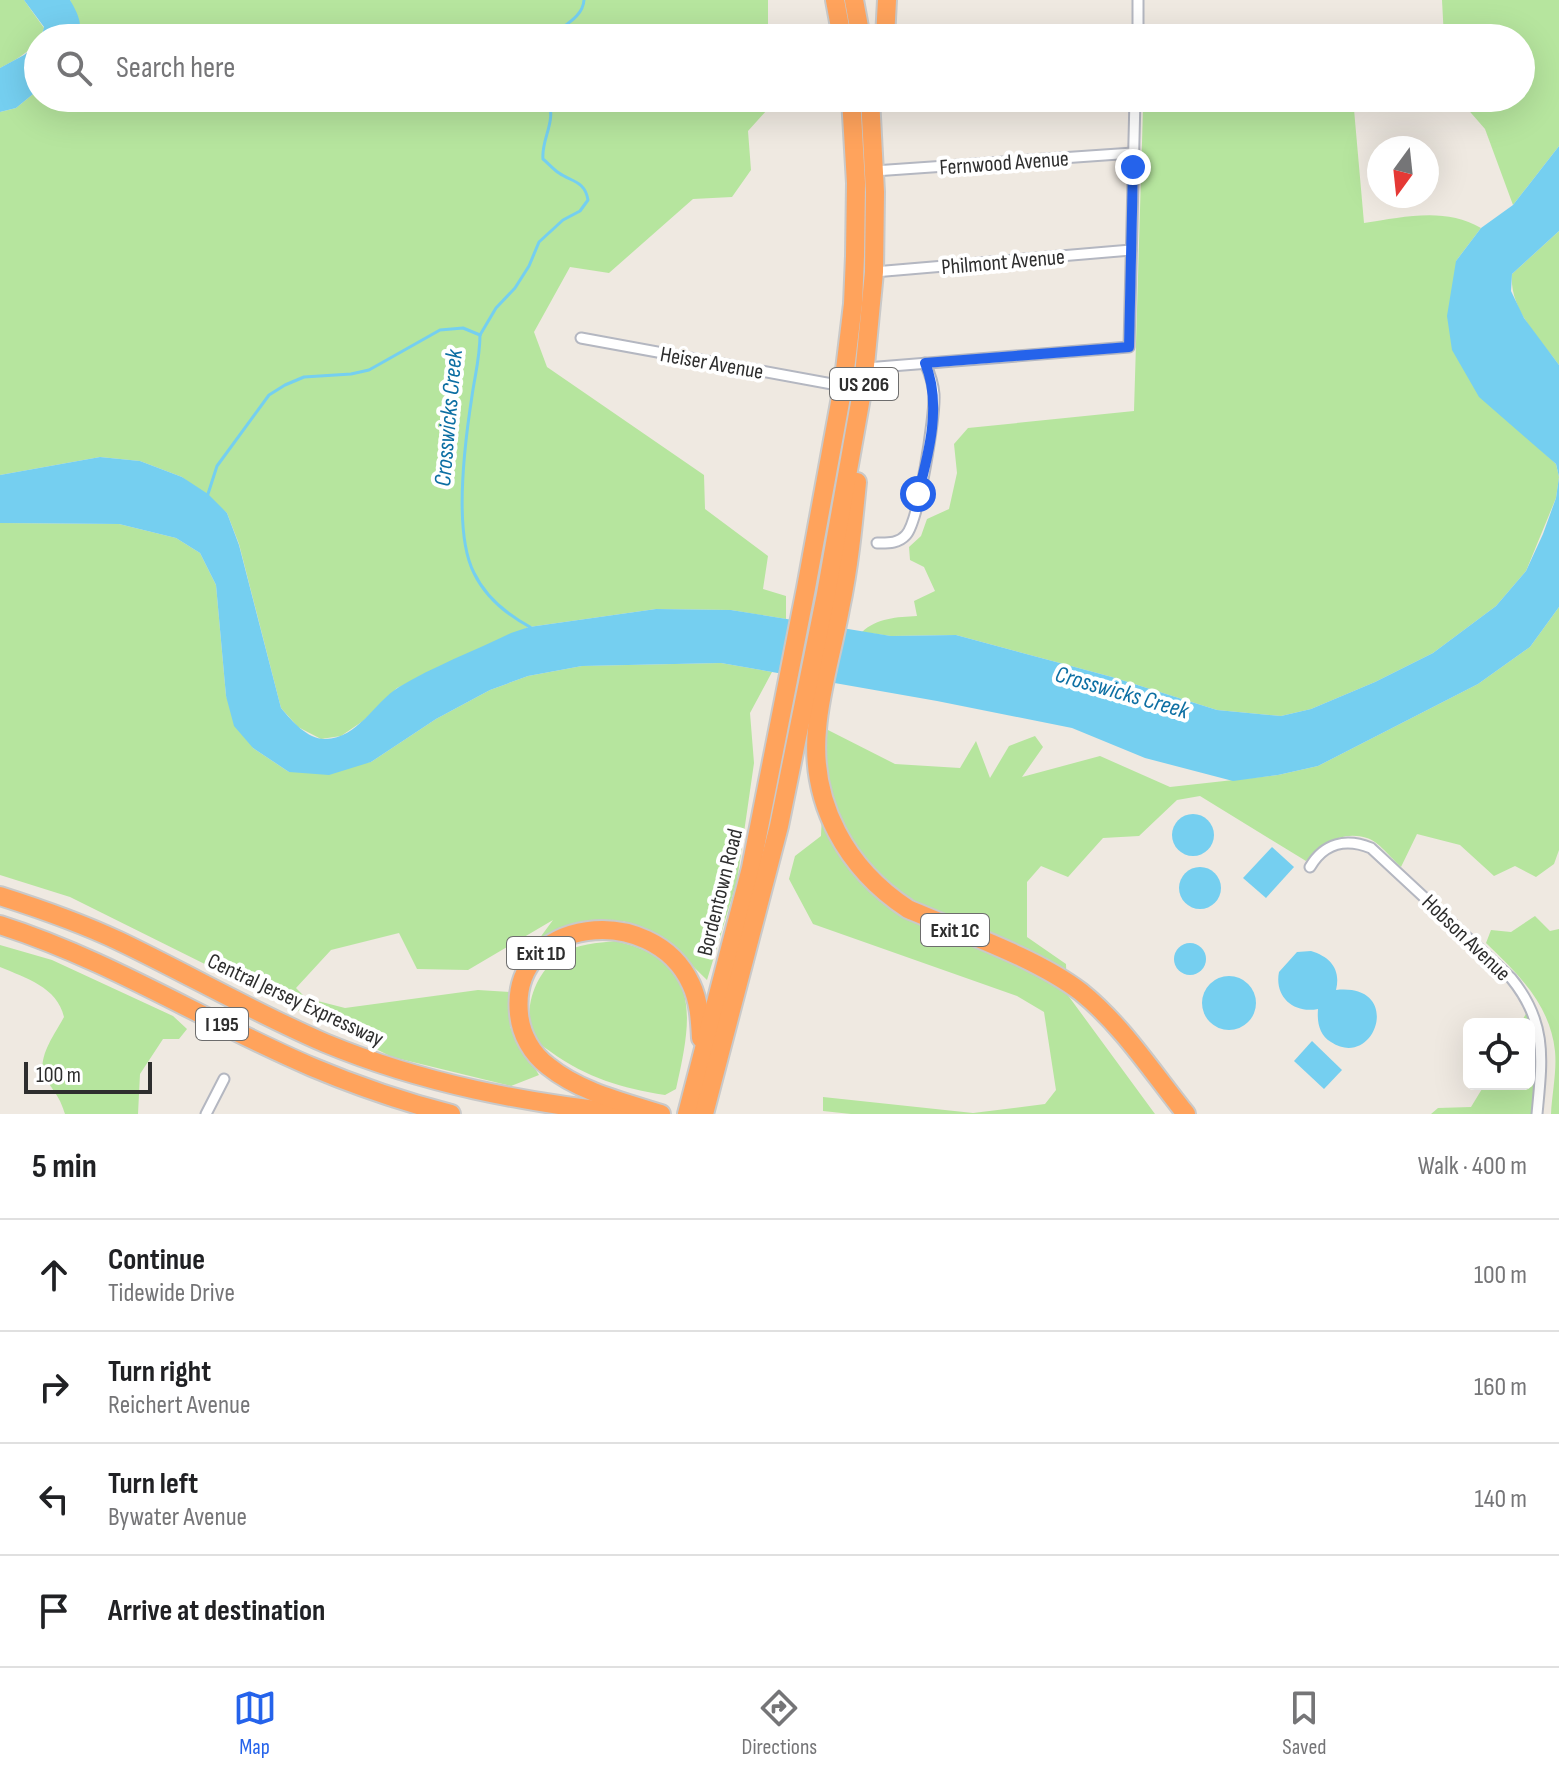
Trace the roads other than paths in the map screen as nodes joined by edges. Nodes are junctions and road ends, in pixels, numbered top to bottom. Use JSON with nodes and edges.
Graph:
{"nodes":[{"id":1,"x":835,"y":0,"type":"edge"},
{"id":2,"x":854,"y":0,"type":"edge"},
{"id":3,"x":887,"y":0,"type":"edge"},
{"id":4,"x":1138,"y":0,"type":"edge"},
{"id":5,"x":839,"y":24,"type":"edge"},
{"id":6,"x":858,"y":24,"type":"edge"},
{"id":7,"x":886,"y":24,"type":"edge"},
{"id":8,"x":1138,"y":24,"type":"edge"},
{"id":9,"x":852,"y":112,"type":"edge"},
{"id":10,"x":871,"y":112,"type":"edge"},
{"id":11,"x":878,"y":112,"type":"edge"},
{"id":12,"x":1134,"y":112,"type":"edge"},
{"id":13,"x":873,"y":146,"type":"junction"},
{"id":14,"x":1133,"y":153,"type":"junction"},
{"id":15,"x":874,"y":171,"type":"junction"},
{"id":16,"x":1131,"y":250,"type":"junction"},
{"id":17,"x":874,"y":272,"type":"junction"},
{"id":18,"x":581,"y":338,"type":"dead end"},
{"id":19,"x":925,"y":363,"type":"junction"},
{"id":20,"x":865,"y":377,"type":"junction"},
{"id":21,"x":843,"y":386,"type":"junction"},
{"id":22,"x":877,"y":543,"type":"dead end"},
{"id":23,"x":816,"y":688,"type":"junction"},
{"id":24,"x":1310,"y":867,"type":"dead end"},
{"id":25,"x":0,"y":896,"type":"edge"},
{"id":26,"x":0,"y":925,"type":"edge"},
{"id":27,"x":702,"y":1055,"type":"junction"},
{"id":28,"x":224,"y":1079,"type":"dead end"},
{"id":29,"x":702,"y":1089,"type":"junction"},
{"id":30,"x":206,"y":1114,"type":"edge"},
{"id":31,"x":451,"y":1114,"type":"edge"},
{"id":32,"x":631,"y":1114,"type":"edge"},
{"id":33,"x":661,"y":1114,"type":"edge"},
{"id":34,"x":687,"y":1114,"type":"edge"},
{"id":35,"x":704,"y":1114,"type":"edge"},
{"id":36,"x":1186,"y":1114,"type":"edge"},
{"id":37,"x":1537,"y":1114,"type":"edge"}],
"edges":[{"from":1,"to":5,"type":"highway"},
{"from":2,"to":6,"type":"highway"},
{"from":3,"to":7,"type":"highway"},
{"from":4,"to":8,"type":"street"},
{"from":9,"to":21,"type":"highway","number":"US 206"},
{"from":10,"to":13,"type":"highway","number":"US 206"},
{"from":11,"to":13,"type":"highway"},
{"from":12,"to":14,"type":"street"},
{"from":13,"to":15,"type":"highway","number":"US 206"},
{"from":14,"to":15,"type":"street","name":"Fernwood Avenue"},
{"from":14,"to":16,"type":"street"},
{"from":15,"to":17,"type":"highway","number":"US 206"},
{"from":16,"to":17,"type":"street","name":"Philmont Avenue"},
{"from":16,"to":19,"type":"street"},
{"from":17,"to":20,"type":"highway","number":"US 206"},
{"from":18,"to":21,"type":"street","name":"Heiser Avenue"},
{"from":19,"to":20,"type":"street"},
{"from":19,"to":22,"type":"street"},
{"from":20,"to":23,"type":"highway","number":"US 206"},
{"from":21,"to":27,"type":"highway","name":"Bordentown Road","number":"US 206"},
{"from":23,"to":29,"type":"highway","name":"Bordentown Road","number":"US 206"},
{"from":23,"to":36,"type":"highway","number":"Exit 1C"},
{"from":24,"to":37,"type":"street","name":"Hobson Avenue"},
{"from":25,"to":32,"type":"highway","name":"Central Jersey Expressway","number":"I 195"},
{"from":26,"to":31,"type":"highway","number":"I 195"},
{"from":27,"to":29,"type":"highway","name":"Bordentown Road","number":"US 206"},
{"from":27,"to":33,"type":"highway","number":"Exit 1D"},
{"from":28,"to":30,"type":"street"},
{"from":29,"to":34,"type":"highway","name":"Bordentown Road","number":"US 206"},
{"from":29,"to":35,"type":"highway","name":"Bordentown Road","number":"US 206"}]}
